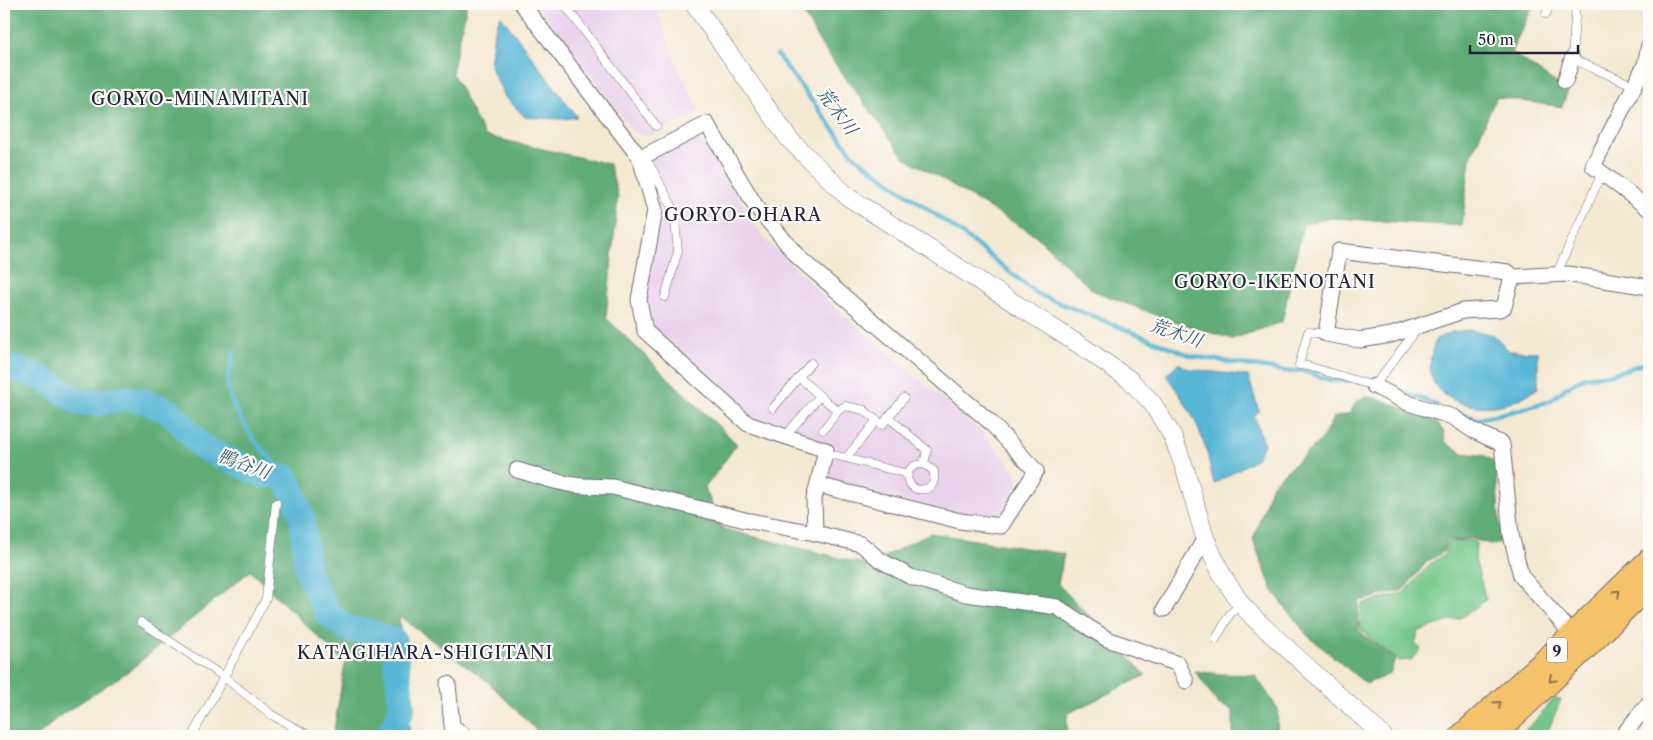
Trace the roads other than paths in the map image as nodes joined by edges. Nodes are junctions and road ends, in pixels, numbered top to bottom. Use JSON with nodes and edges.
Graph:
{"nodes":[{"id":1,"x":522,"y":4,"type":"edge"},
{"id":2,"x":564,"y":4,"type":"edge"},
{"id":3,"x":694,"y":4,"type":"edge"},
{"id":4,"x":1550,"y":4,"type":"edge"},
{"id":5,"x":1576,"y":4,"type":"edge"},
{"id":6,"x":1546,"y":14,"type":"dead end"},
{"id":7,"x":1649,"y":45,"type":"edge"},
{"id":8,"x":1572,"y":59,"type":"junction"},
{"id":9,"x":1565,"y":81,"type":"dead end"},
{"id":10,"x":1635,"y":86,"type":"junction"},
{"id":11,"x":656,"y":126,"type":"dead end"},
{"id":12,"x":640,"y":158,"type":"junction"},
{"id":13,"x":1602,"y":174,"type":"junction"},
{"id":14,"x":1649,"y":209,"type":"edge"},
{"id":15,"x":1556,"y":275,"type":"junction"},
{"id":16,"x":1512,"y":277,"type":"junction"},
{"id":17,"x":1649,"y":287,"type":"edge"},
{"id":18,"x":665,"y":297,"type":"dead end"},
{"id":19,"x":1420,"y":324,"type":"junction"},
{"id":20,"x":1326,"y":334,"type":"junction"},
{"id":21,"x":811,"y":363,"type":"dead end"},
{"id":22,"x":799,"y":377,"type":"junction"},
{"id":23,"x":1374,"y":386,"type":"junction"},
{"id":24,"x":820,"y":396,"type":"junction"},
{"id":25,"x":904,"y":398,"type":"dead end"},
{"id":26,"x":773,"y":408,"type":"dead end"},
{"id":27,"x":838,"y":412,"type":"junction"},
{"id":28,"x":888,"y":417,"type":"junction"},
{"id":29,"x":877,"y":420,"type":"junction"},
{"id":30,"x":823,"y":430,"type":"dead end"},
{"id":31,"x":785,"y":436,"type":"junction"},
{"id":32,"x":826,"y":453,"type":"junction"},
{"id":33,"x":846,"y":458,"type":"junction"},
{"id":34,"x":924,"y":464,"type":"junction"},
{"id":35,"x":517,"y":470,"type":"dead end"},
{"id":36,"x":908,"y":474,"type":"junction"},
{"id":37,"x":818,"y":485,"type":"junction"},
{"id":38,"x":276,"y":504,"type":"dead end"},
{"id":39,"x":814,"y":532,"type":"junction"},
{"id":40,"x":1205,"y":538,"type":"junction"},
{"id":41,"x":1649,"y":561,"type":"edge"},
{"id":42,"x":1649,"y":584,"type":"edge"},
{"id":43,"x":1241,"y":604,"type":"junction"},
{"id":44,"x":1164,"y":609,"type":"dead end"},
{"id":45,"x":141,"y":622,"type":"dead end"},
{"id":46,"x":1216,"y":639,"type":"dead end"},
{"id":47,"x":1579,"y":642,"type":"junction"},
{"id":48,"x":224,"y":677,"type":"junction"},
{"id":49,"x":1186,"y":681,"type":"dead end"},
{"id":50,"x":448,"y":684,"type":"dead end"},
{"id":51,"x":1649,"y":703,"type":"edge"},
{"id":52,"x":192,"y":736,"type":"edge"},
{"id":53,"x":310,"y":736,"type":"edge"},
{"id":54,"x":465,"y":736,"type":"edge"},
{"id":55,"x":1383,"y":736,"type":"edge"},
{"id":56,"x":1462,"y":736,"type":"edge"},
{"id":57,"x":1492,"y":736,"type":"edge"},
{"id":58,"x":1622,"y":736,"type":"edge"}],
"edges":[{"from":1,"to":12,"type":"street"},
{"from":2,"to":11,"type":"lane"},
{"from":3,"to":40,"type":"street"},
{"from":4,"to":6,"type":"lane"},
{"from":5,"to":8,"type":"lane"},
{"from":7,"to":10,"type":"street"},
{"from":8,"to":9,"type":"street"},
{"from":8,"to":10,"type":"lane"},
{"from":10,"to":13,"type":"street"},
{"from":12,"to":18,"type":"lane"},
{"from":12,"to":31,"type":"street"},
{"from":12,"to":37,"type":"street"},
{"from":13,"to":14,"type":"street"},
{"from":13,"to":15,"type":"lane"},
{"from":15,"to":16,"type":"street"},
{"from":15,"to":17,"type":"street"},
{"from":16,"to":19,"type":"street"},
{"from":16,"to":20,"type":"street"},
{"from":19,"to":20,"type":"street"},
{"from":19,"to":23,"type":"lane"},
{"from":20,"to":23,"type":"lane"},
{"from":21,"to":22,"type":"lane"},
{"from":22,"to":24,"type":"lane"},
{"from":22,"to":26,"type":"lane"},
{"from":23,"to":47,"type":"street"},
{"from":24,"to":27,"type":"lane"},
{"from":24,"to":31,"type":"lane"},
{"from":25,"to":28,"type":"lane"},
{"from":27,"to":29,"type":"lane"},
{"from":27,"to":30,"type":"lane"},
{"from":28,"to":29,"type":"lane"},
{"from":28,"to":34,"type":"lane"},
{"from":29,"to":33,"type":"lane"},
{"from":31,"to":32,"type":"street"},
{"from":32,"to":33,"type":"lane"},
{"from":32,"to":37,"type":"street"},
{"from":33,"to":36,"type":"lane"},
{"from":34,"to":36,"type":"lane"},
{"from":34,"to":36,"type":"lane"},
{"from":35,"to":39,"type":"street"},
{"from":37,"to":39,"type":"street"},
{"from":38,"to":48,"type":"lane"},
{"from":39,"to":49,"type":"street"},
{"from":40,"to":43,"type":"street"},
{"from":40,"to":44,"type":"street"},
{"from":47,"to":41,"type":"highway","number":"9","one_way":true},
{"from":42,"to":47,"type":"highway","number":"9"},
{"from":43,"to":46,"type":"lane"},
{"from":43,"to":55,"type":"street"},
{"from":45,"to":48,"type":"lane"},
{"from":56,"to":47,"type":"highway","number":"9","one_way":true},
{"from":47,"to":57,"type":"highway","number":"9","one_way":true},
{"from":48,"to":52,"type":"lane"},
{"from":48,"to":53,"type":"lane"},
{"from":50,"to":54,"type":"street"},
{"from":51,"to":58,"type":"street"}]}
